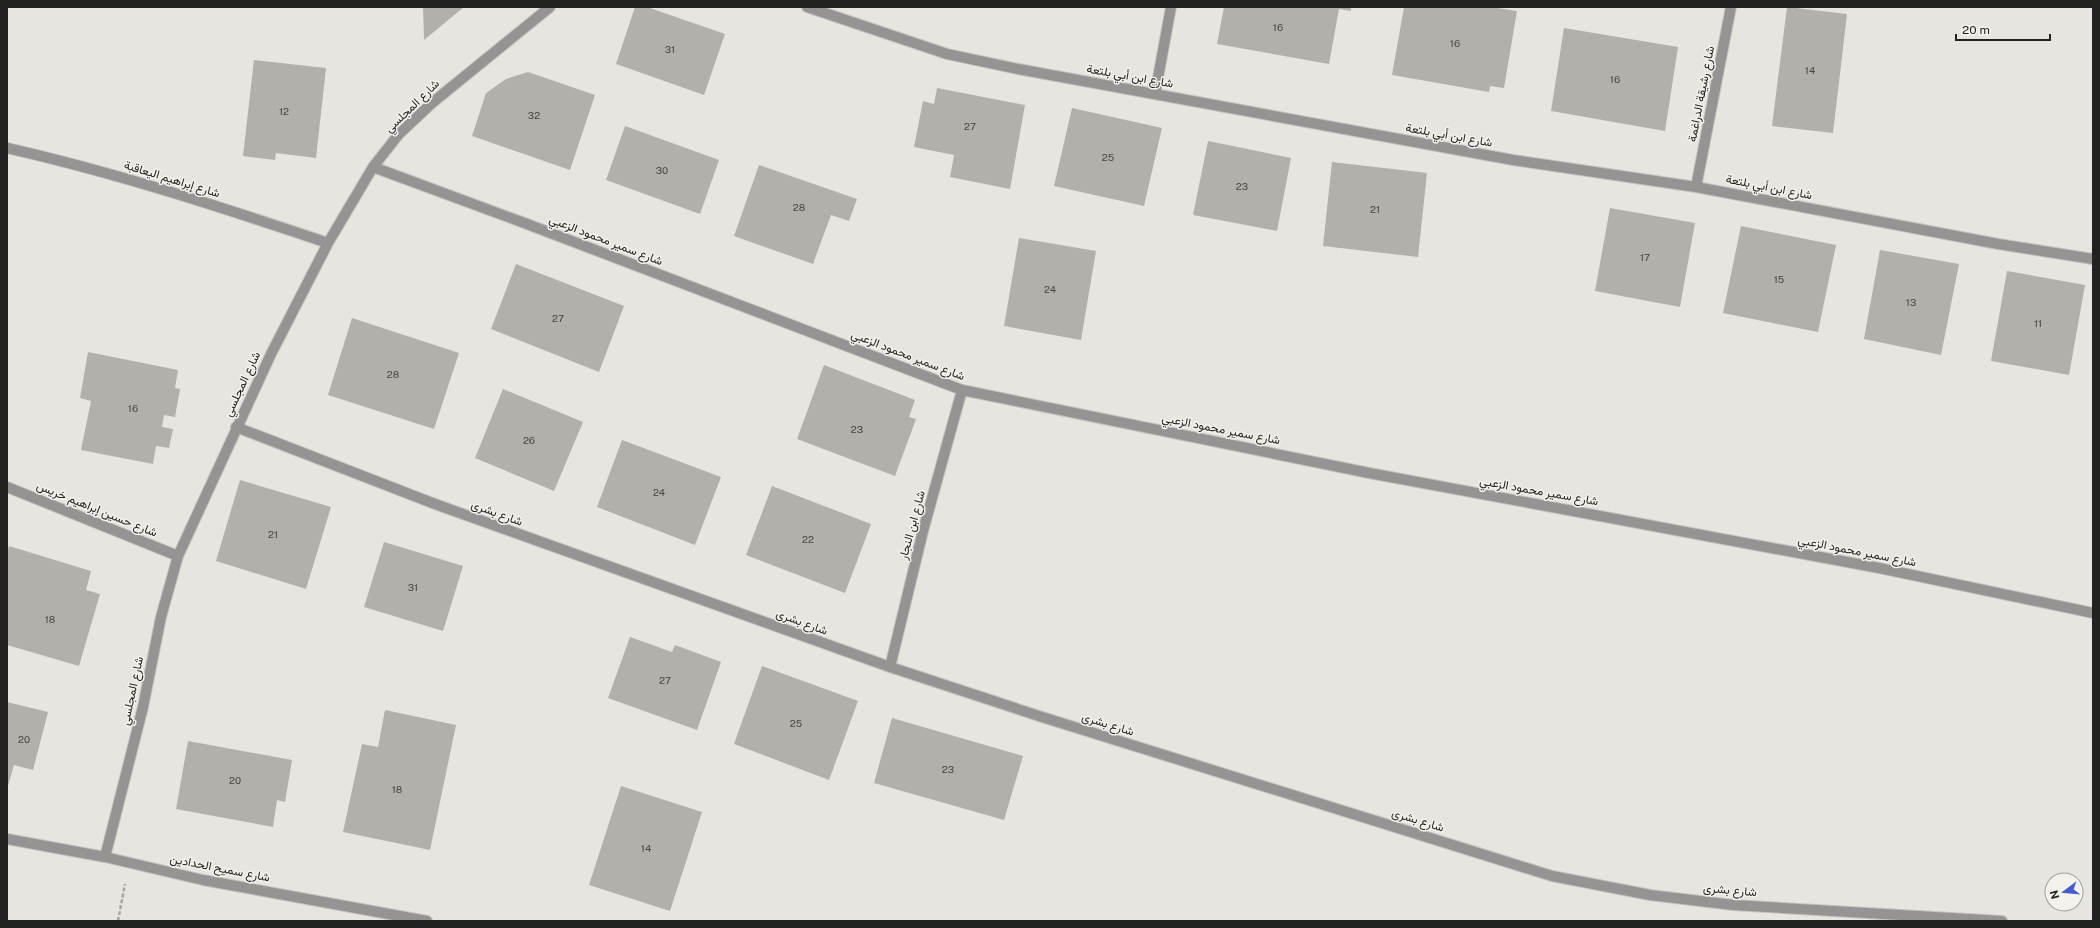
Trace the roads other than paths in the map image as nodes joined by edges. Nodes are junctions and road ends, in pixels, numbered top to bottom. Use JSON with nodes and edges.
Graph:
{"nodes":[{"id":1,"x":550,"y":7,"type":"edge"},
{"id":2,"x":807,"y":7,"type":"edge"},
{"id":3,"x":1170,"y":7,"type":"edge"},
{"id":4,"x":1731,"y":7,"type":"edge"},
{"id":5,"x":1155,"y":94,"type":"junction"},
{"id":6,"x":7,"y":148,"type":"edge"},
{"id":7,"x":373,"y":167,"type":"junction"},
{"id":8,"x":1696,"y":186,"type":"junction"},
{"id":9,"x":328,"y":243,"type":"junction"},
{"id":10,"x":2093,"y":259,"type":"edge"},
{"id":11,"x":962,"y":390,"type":"junction"},
{"id":12,"x":236,"y":427,"type":"junction"},
{"id":13,"x":7,"y":488,"type":"edge"},
{"id":14,"x":178,"y":556,"type":"junction"},
{"id":15,"x":2093,"y":613,"type":"edge"},
{"id":16,"x":890,"y":667,"type":"junction"},
{"id":17,"x":7,"y":839,"type":"edge"},
{"id":18,"x":105,"y":857,"type":"junction"},
{"id":19,"x":428,"y":921,"type":"edge"},
{"id":20,"x":2002,"y":921,"type":"edge"}],
"edges":[{"from":1,"to":7,"type":"street","name":"شارع المجلسي"},
{"from":2,"to":5,"type":"street","name":"شارع ابن أبي بلتعة"},
{"from":3,"to":5,"type":"street"},
{"from":4,"to":8,"type":"street","name":"شارع رشيقة الدراغمة"},
{"from":5,"to":8,"type":"street","name":"شارع ابن أبي بلتعة"},
{"from":6,"to":9,"type":"street","name":"شارع إبراهيم اليعاقبة"},
{"from":7,"to":9,"type":"street","name":"شارع المجلسي"},
{"from":7,"to":11,"type":"street","name":"شارع سمير محمود الزعبي"},
{"from":8,"to":10,"type":"street","name":"شارع ابن أبي بلتعة"},
{"from":9,"to":12,"type":"street","name":"شارع المجلسي"},
{"from":11,"to":15,"type":"street","name":"شارع سمير محمود الزعبي"},
{"from":11,"to":16,"type":"street","name":"شارع ابن النجار"},
{"from":12,"to":14,"type":"street","name":"شارع المجلسي"},
{"from":12,"to":16,"type":"street","name":"شارع بشرى"},
{"from":13,"to":14,"type":"street","name":"شارع حسين إبراهيم خريس"},
{"from":14,"to":18,"type":"street","name":"شارع المجلسي"},
{"from":16,"to":20,"type":"street","name":"شارع بشرى"},
{"from":17,"to":18,"type":"street","name":"شارع سميح الحدادين"},
{"from":18,"to":19,"type":"street","name":"شارع سميح الحدادين"}]}
